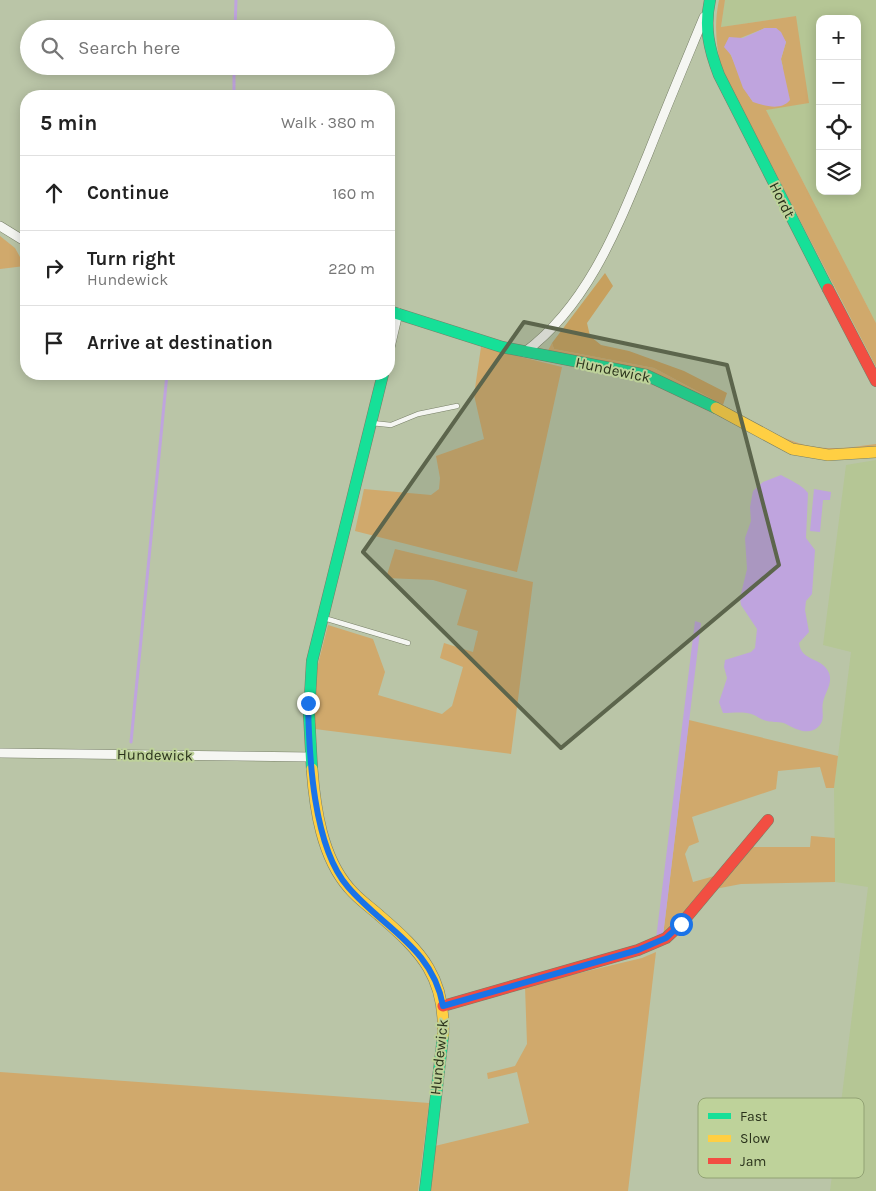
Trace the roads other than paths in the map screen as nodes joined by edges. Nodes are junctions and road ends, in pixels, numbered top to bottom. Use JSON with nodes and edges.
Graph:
{"nodes":[{"id":1,"x":710,"y":0,"type":"edge"},
{"id":2,"x":706,"y":12,"type":"junction"},
{"id":3,"x":0,"y":226,"type":"edge"},
{"id":4,"x":20,"y":238,"type":"edge"},
{"id":5,"x":395,"y":312,"type":"edge"},
{"id":6,"x":524,"y":352,"type":"junction"},
{"id":7,"x":382,"y":380,"type":"edge"},
{"id":8,"x":876,"y":381,"type":"edge"},
{"id":9,"x":457,"y":406,"type":"dead end"},
{"id":10,"x":371,"y":423,"type":"junction"},
{"id":11,"x":876,"y":452,"type":"edge"},
{"id":12,"x":323,"y":618,"type":"junction"},
{"id":13,"x":408,"y":643,"type":"dead end"},
{"id":14,"x":0,"y":753,"type":"edge"},
{"id":15,"x":310,"y":757,"type":"junction"},
{"id":16,"x":768,"y":820,"type":"dead end"},
{"id":17,"x":443,"y":1006,"type":"junction"},
{"id":18,"x":424,"y":1191,"type":"edge"}],
"edges":[{"from":1,"to":2,"type":"street","name":"Hordt"},
{"from":2,"to":6,"type":"street","name":"Hordt"},
{"from":2,"to":8,"type":"street","name":"Hordt"},
{"from":3,"to":4,"type":"street"},
{"from":5,"to":6,"type":"street","name":"Hundewick"},
{"from":6,"to":11,"type":"street","name":"Hundewick"},
{"from":7,"to":10,"type":"street","name":"Hundewick"},
{"from":9,"to":10,"type":"lane"},
{"from":10,"to":12,"type":"street","name":"Hundewick"},
{"from":12,"to":13,"type":"lane"},
{"from":12,"to":15,"type":"street","name":"Hundewick"},
{"from":14,"to":15,"type":"street","name":"Hundewick"},
{"from":15,"to":17,"type":"street","name":"Hundewick"},
{"from":16,"to":17,"type":"street"},
{"from":17,"to":18,"type":"street","name":"Hundewick"}]}
